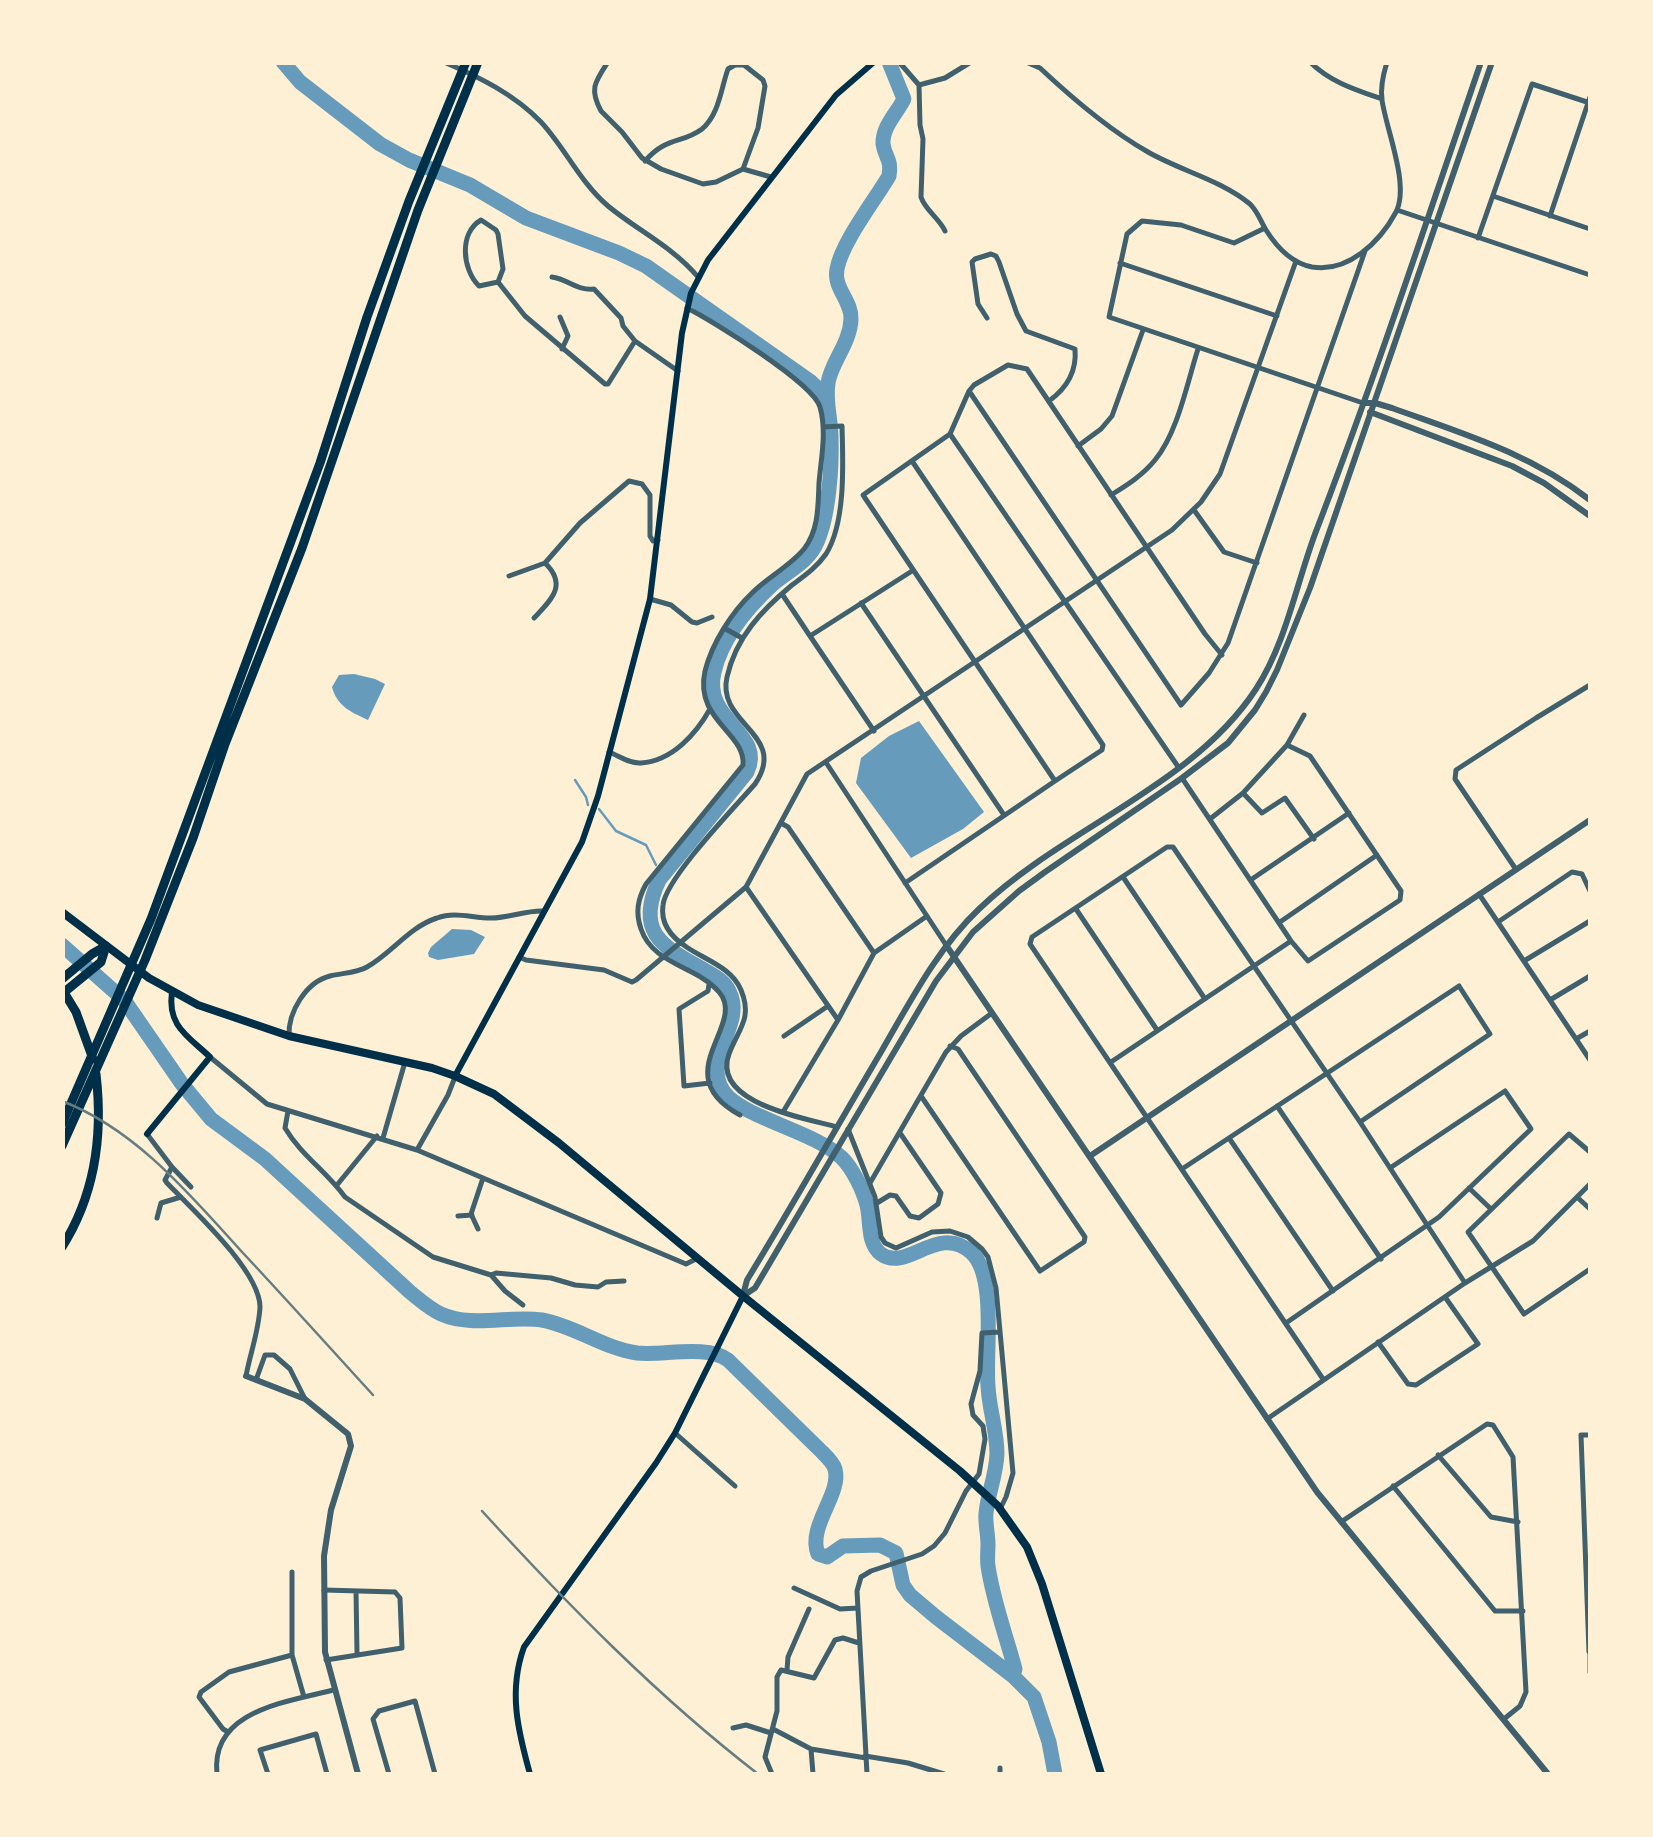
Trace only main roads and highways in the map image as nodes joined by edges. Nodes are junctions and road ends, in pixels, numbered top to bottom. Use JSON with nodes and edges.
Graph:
{"nodes":[{"id":1,"x":466,"y":62,"type":"edge"},
{"id":2,"x":478,"y":62,"type":"edge"},
{"id":3,"x":874,"y":62,"type":"edge"},
{"id":4,"x":188,"y":836,"type":"junction"},
{"id":5,"x":62,"y":912,"type":"edge"},
{"id":6,"x":106,"y":946,"type":"junction"},
{"id":7,"x":62,"y":978,"type":"edge"},
{"id":8,"x":65,"y":990,"type":"edge"},
{"id":9,"x":172,"y":992,"type":"junction"},
{"id":10,"x":456,"y":1076,"type":"junction"},
{"id":11,"x":62,"y":1124,"type":"edge"},
{"id":12,"x":147,"y":1134,"type":"road end"},
{"id":13,"x":62,"y":1146,"type":"edge"},
{"id":14,"x":64,"y":1244,"type":"edge"},
{"id":15,"x":743,"y":1296,"type":"junction"},
{"id":16,"x":530,"y":1774,"type":"edge"},
{"id":17,"x":1101,"y":1774,"type":"edge"}],
"edges":[{"from":1,"to":4,"type":"highway"},
{"from":2,"to":4,"type":"highway"},
{"from":3,"to":10,"type":"main road"},
{"from":4,"to":11,"type":"highway"},
{"from":4,"to":13,"type":"highway"},
{"from":5,"to":6,"type":"main road"},
{"from":6,"to":7,"type":"highway"},
{"from":6,"to":8,"type":"highway"},
{"from":6,"to":9,"type":"main road"},
{"from":8,"to":14,"type":"highway"},
{"from":9,"to":10,"type":"main road"},
{"from":9,"to":12,"type":"main road"},
{"from":10,"to":15,"type":"main road"},
{"from":15,"to":16,"type":"main road"},
{"from":15,"to":17,"type":"main road"}]}
